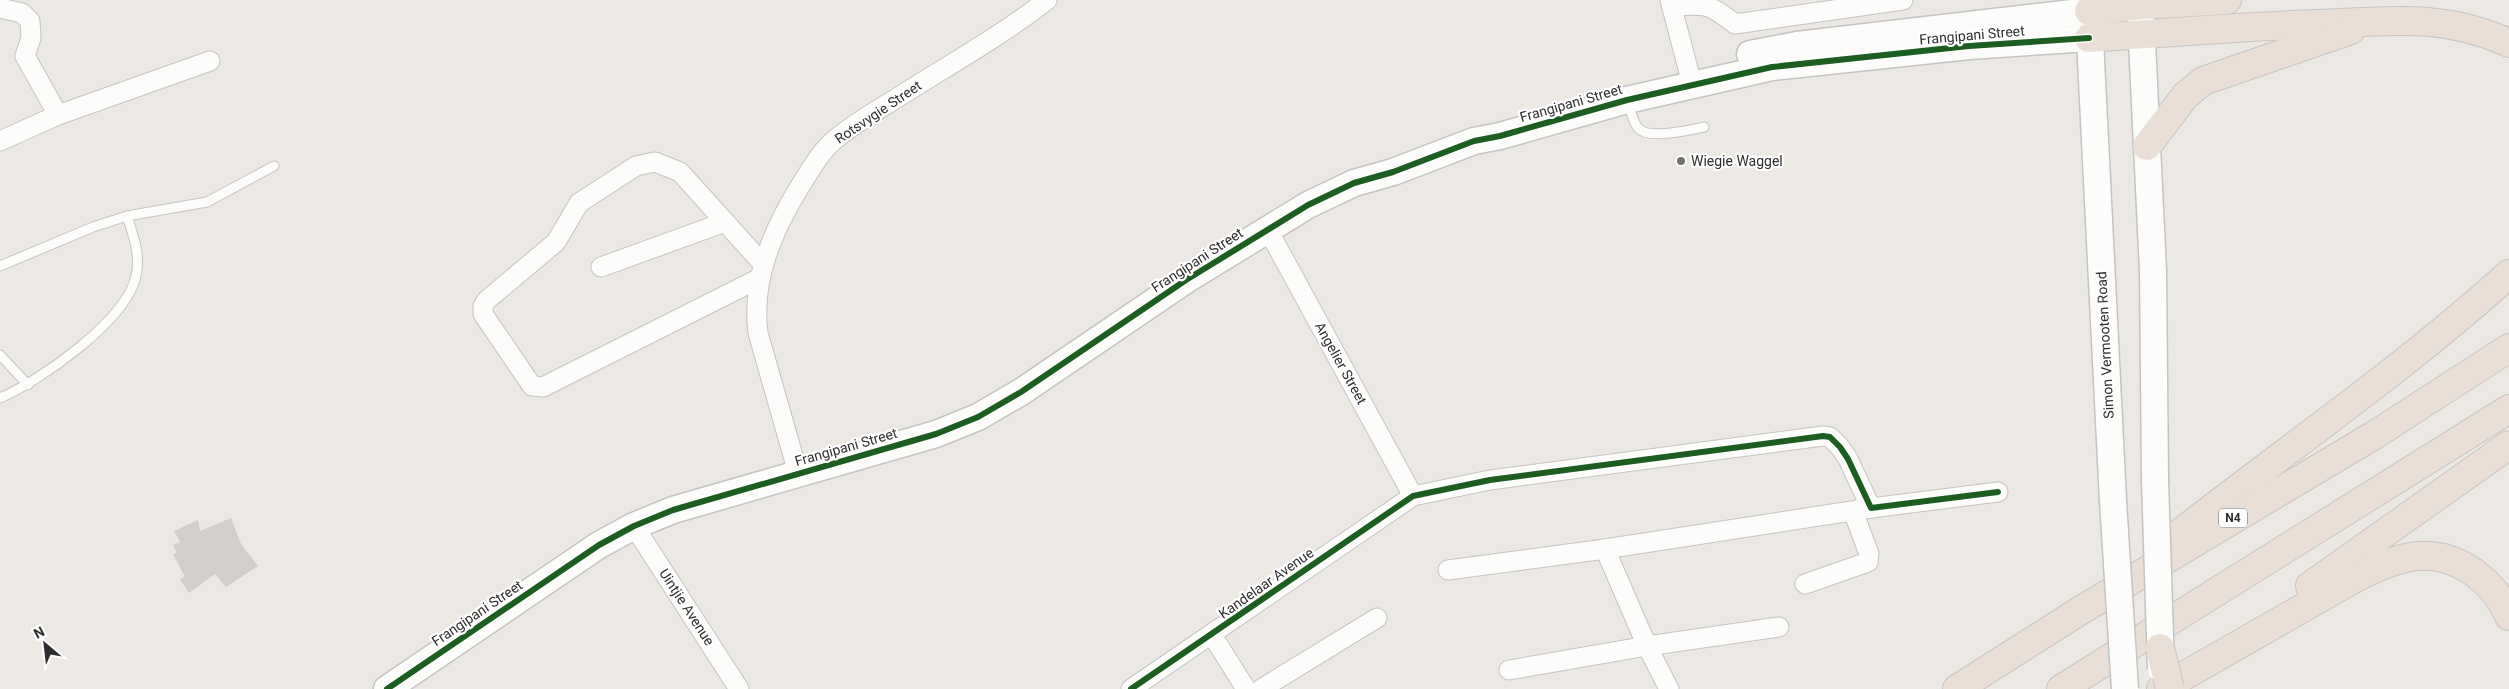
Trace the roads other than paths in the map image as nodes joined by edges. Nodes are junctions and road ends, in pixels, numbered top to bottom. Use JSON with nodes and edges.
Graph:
{"nodes":[{"id":1,"x":1047,"y":0,"type":"edge"},
{"id":2,"x":1903,"y":0,"type":"edge"},
{"id":3,"x":2226,"y":0,"type":"edge"},
{"id":4,"x":2140,"y":2,"type":"edge"},
{"id":5,"x":1671,"y":3,"type":"edge"},
{"id":6,"x":2089,"y":5,"type":"edge"},
{"id":7,"x":0,"y":8,"type":"edge"},
{"id":8,"x":2371,"y":22,"type":"junction"},
{"id":9,"x":2143,"y":34,"type":"junction"},
{"id":10,"x":2089,"y":38,"type":"junction"},
{"id":11,"x":2509,"y":43,"type":"edge"},
{"id":12,"x":210,"y":62,"type":"dead end"},
{"id":13,"x":1690,"y":75,"type":"junction"},
{"id":14,"x":1627,"y":100,"type":"junction"},
{"id":15,"x":58,"y":116,"type":"junction"},
{"id":16,"x":1704,"y":127,"type":"dead end"},
{"id":17,"x":0,"y":141,"type":"edge"},
{"id":18,"x":1474,"y":141,"type":"junction"},
{"id":19,"x":2147,"y":146,"type":"junction"},
{"id":20,"x":274,"y":166,"type":"dead end"},
{"id":21,"x":127,"y":216,"type":"junction"},
{"id":22,"x":725,"y":222,"type":"junction"},
{"id":23,"x":1268,"y":230,"type":"junction"},
{"id":24,"x":0,"y":266,"type":"edge"},
{"id":25,"x":601,"y":267,"type":"dead end"},
{"id":26,"x":761,"y":271,"type":"junction"},
{"id":27,"x":2509,"y":274,"type":"edge"},
{"id":28,"x":2509,"y":348,"type":"edge"},
{"id":29,"x":0,"y":355,"type":"edge"},
{"id":30,"x":28,"y":385,"type":"junction"},
{"id":31,"x":0,"y":398,"type":"edge"},
{"id":32,"x":2509,"y":409,"type":"edge"},
{"id":33,"x":2509,"y":445,"type":"edge"},
{"id":34,"x":798,"y":473,"type":"junction"},
{"id":35,"x":1998,"y":492,"type":"dead end"},
{"id":36,"x":1413,"y":496,"type":"junction"},
{"id":37,"x":1862,"y":509,"type":"junction"},
{"id":38,"x":634,"y":526,"type":"junction"},
{"id":39,"x":1605,"y":549,"type":"junction"},
{"id":40,"x":1448,"y":570,"type":"dead end"},
{"id":41,"x":1805,"y":584,"type":"dead end"},
{"id":42,"x":2078,"y":612,"type":"junction"},
{"id":43,"x":2509,"y":616,"type":"edge"},
{"id":44,"x":1377,"y":618,"type":"dead end"},
{"id":45,"x":1779,"y":627,"type":"dead end"},
{"id":46,"x":1212,"y":635,"type":"junction"},
{"id":47,"x":1647,"y":646,"type":"junction"},
{"id":48,"x":2160,"y":648,"type":"junction"},
{"id":49,"x":1509,"y":670,"type":"dead end"},
{"id":50,"x":2178,"y":681,"type":"edge"},
{"id":51,"x":394,"y":687,"type":"edge"},
{"id":52,"x":740,"y":689,"type":"edge"},
{"id":53,"x":1131,"y":689,"type":"edge"},
{"id":54,"x":1246,"y":689,"type":"edge"},
{"id":55,"x":1261,"y":689,"type":"edge"},
{"id":56,"x":1669,"y":689,"type":"edge"},
{"id":57,"x":1957,"y":689,"type":"edge"},
{"id":58,"x":2060,"y":689,"type":"edge"},
{"id":59,"x":2125,"y":689,"type":"edge"},
{"id":60,"x":2162,"y":689,"type":"edge"}],
"edges":[{"from":1,"to":26,"type":"street","name":"Rotsvygie Street"},
{"from":2,"to":5,"type":"street"},
{"from":3,"to":4,"type":"highway"},
{"from":4,"to":6,"type":"highway"},
{"from":4,"to":9,"type":"street"},
{"from":5,"to":13,"type":"street"},
{"from":6,"to":10,"type":"street","name":"Simon Vermooten Road"},
{"from":6,"to":13,"type":"street","name":"Frangipani Street"},
{"from":7,"to":15,"type":"street"},
{"from":8,"to":9,"type":"highway"},
{"from":8,"to":11,"type":"highway"},
{"from":8,"to":19,"type":"highway"},
{"from":9,"to":10,"type":"highway"},
{"from":9,"to":19,"type":"street"},
{"from":10,"to":13,"type":"street","name":"Frangipani Street"},
{"from":10,"to":59,"type":"street","name":"Simon Vermooten Road","bridge":true},
{"from":12,"to":15,"type":"street"},
{"from":13,"to":14,"type":"street","name":"Frangipani Street"},
{"from":13,"to":18,"type":"street","name":"Frangipani Street"},
{"from":14,"to":16,"type":"lane"},
{"from":14,"to":18,"type":"street","name":"Frangipani Street"},
{"from":15,"to":17,"type":"street"},
{"from":18,"to":23,"type":"street","name":"Frangipani Street"},
{"from":19,"to":48,"type":"street","bridge":true},
{"from":20,"to":21,"type":"lane"},
{"from":21,"to":24,"type":"lane"},
{"from":21,"to":30,"type":"lane"},
{"from":22,"to":25,"type":"street"},
{"from":22,"to":26,"type":"street"},
{"from":22,"to":26,"type":"street"},
{"from":23,"to":34,"type":"street","name":"Frangipani Street"},
{"from":23,"to":36,"type":"street","name":"Angelier Street"},
{"from":26,"to":34,"type":"street","name":"Rotsvygie Street"},
{"from":27,"to":42,"type":"highway"},
{"from":28,"to":42,"type":"highway","number":"N4"},
{"from":29,"to":30,"type":"lane"},
{"from":30,"to":31,"type":"lane"},
{"from":32,"to":58,"type":"highway"},
{"from":33,"to":50,"type":"highway"},
{"from":34,"to":38,"type":"street","name":"Frangipani Street"},
{"from":35,"to":37,"type":"street"},
{"from":36,"to":37,"type":"street"},
{"from":36,"to":46,"type":"street","name":"Kandelaar Avenue"},
{"from":37,"to":39,"type":"street"},
{"from":37,"to":41,"type":"street"},
{"from":38,"to":51,"type":"street","name":"Frangipani Street"},
{"from":38,"to":52,"type":"street","name":"Uintjie Avenue"},
{"from":39,"to":40,"type":"street"},
{"from":39,"to":47,"type":"street"},
{"from":42,"to":57,"type":"highway","number":"N4"},
{"from":43,"to":50,"type":"highway"},
{"from":44,"to":55,"type":"street"},
{"from":45,"to":47,"type":"street"},
{"from":46,"to":53,"type":"street","name":"Kandelaar Avenue"},
{"from":46,"to":54,"type":"street"},
{"from":47,"to":49,"type":"street"},
{"from":47,"to":56,"type":"street"},
{"from":48,"to":50,"type":"highway","bridge":true},
{"from":48,"to":60,"type":"street","bridge":true},
{"from":50,"to":60,"type":"highway"}]}
